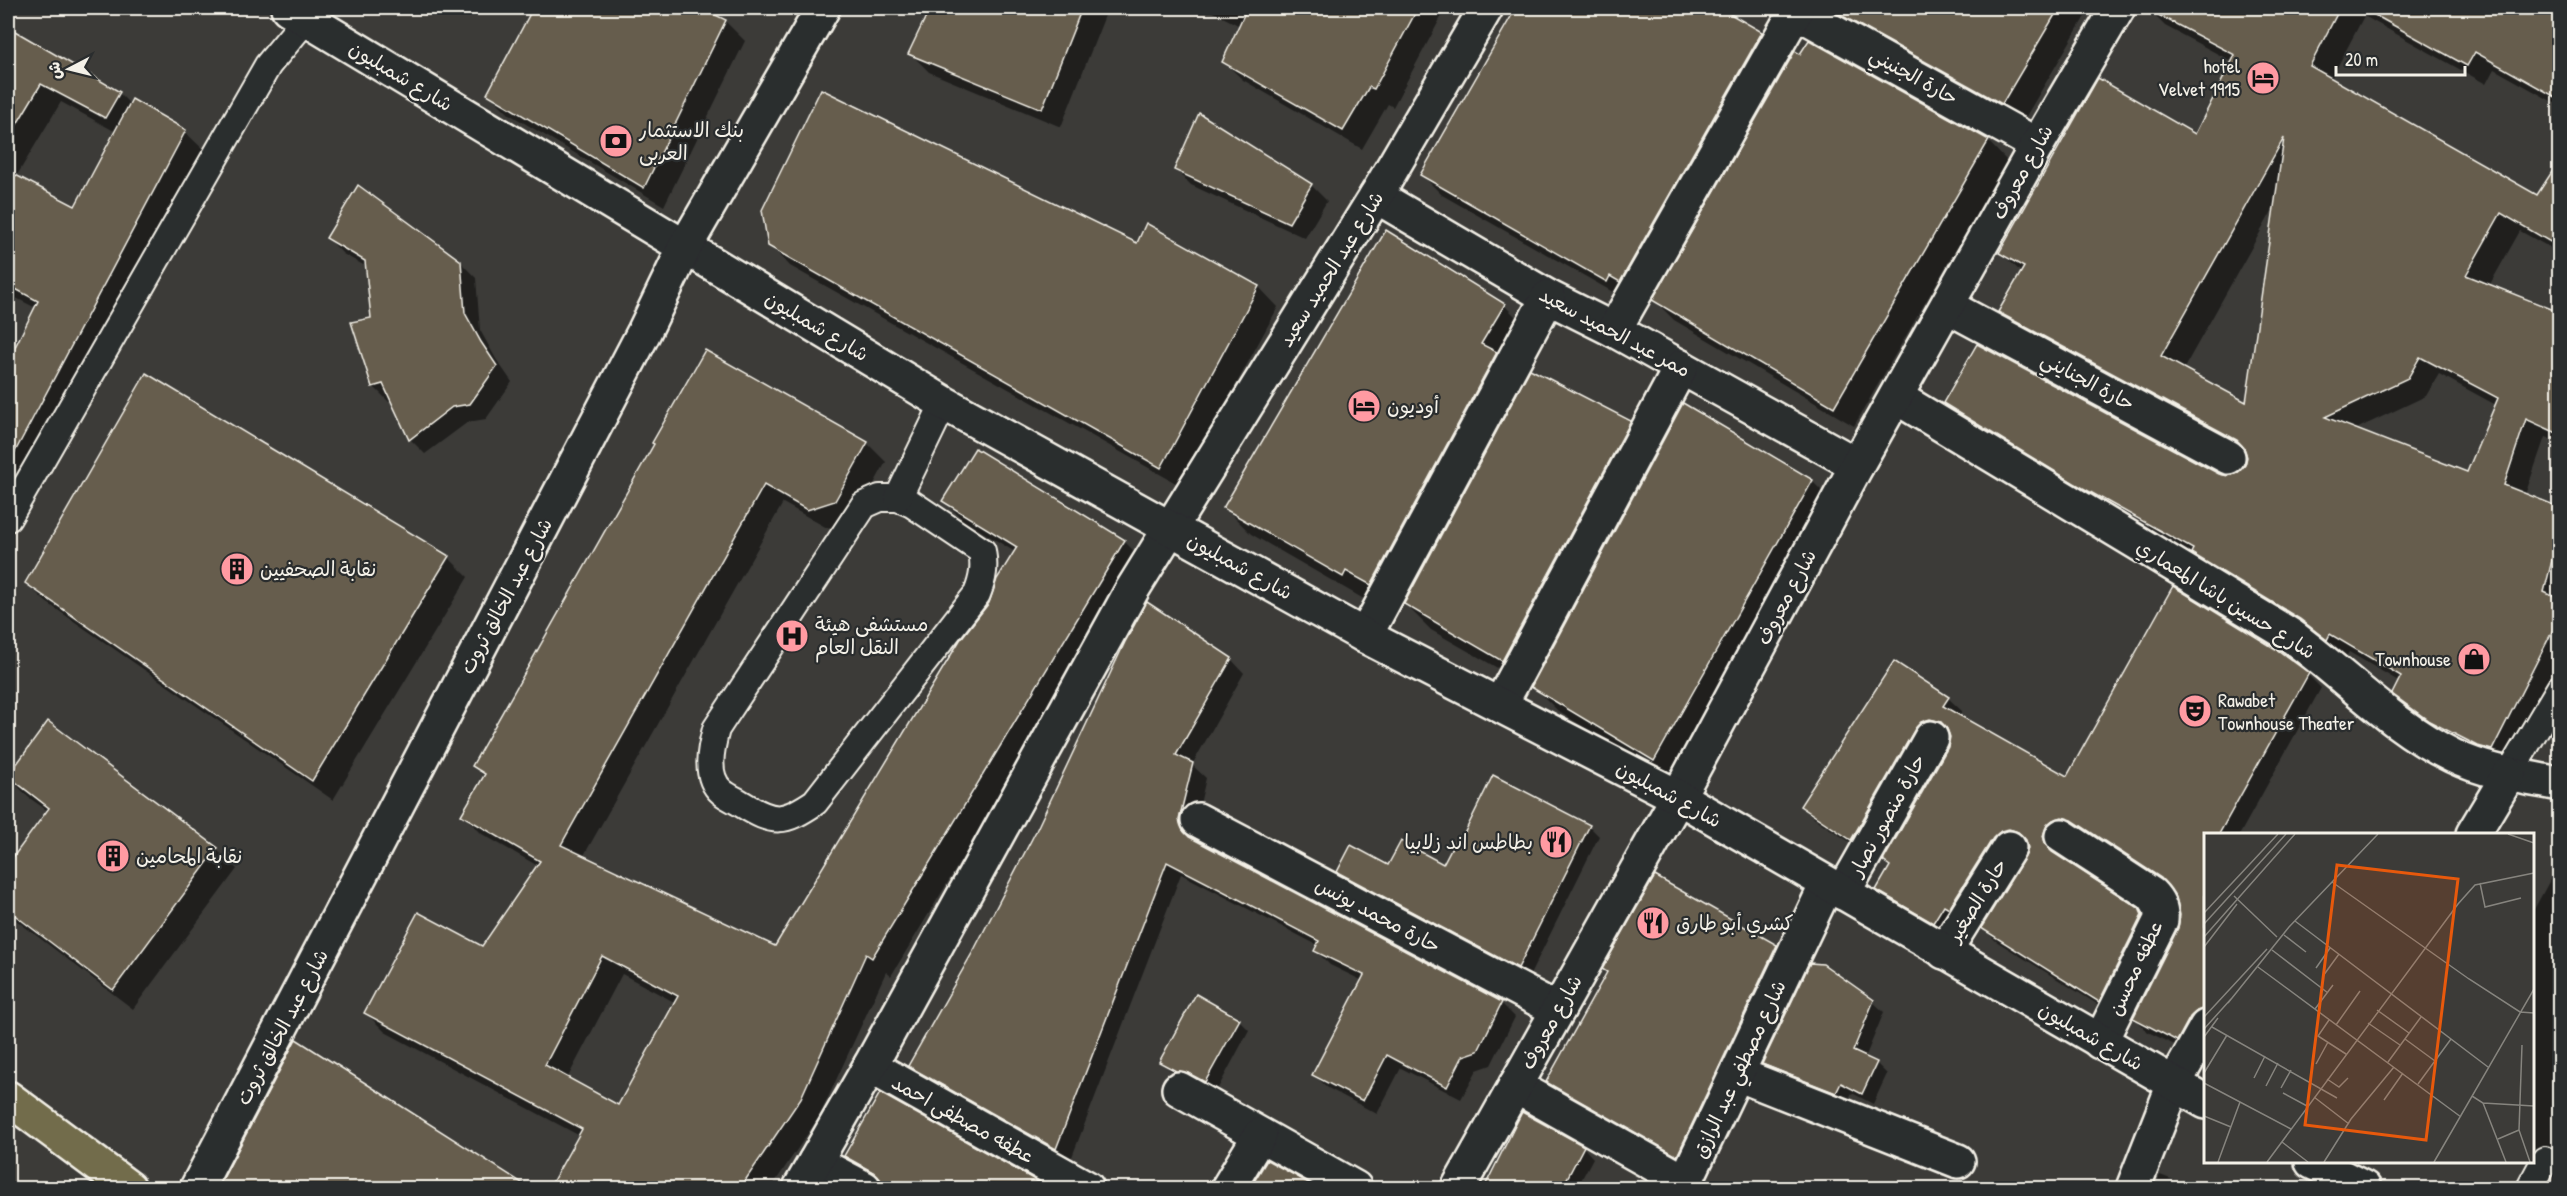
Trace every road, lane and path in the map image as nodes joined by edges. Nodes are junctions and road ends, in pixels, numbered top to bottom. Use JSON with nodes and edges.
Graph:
{"nodes":[{"id":1,"x":823,"y":8,"type":"edge"},
{"id":2,"x":1486,"y":8,"type":"edge"},
{"id":3,"x":2118,"y":8,"type":"edge"},
{"id":4,"x":1793,"y":9,"type":"edge"},
{"id":5,"x":297,"y":13,"type":"edge"},
{"id":6,"x":2037,"y":145,"type":"junction"},
{"id":7,"x":1376,"y":196,"type":"junction"},
{"id":8,"x":685,"y":247,"type":"junction"},
{"id":9,"x":1548,"y":297,"type":"junction"},
{"id":10,"x":1947,"y":306,"type":"junction"},
{"id":11,"x":1614,"y":330,"type":"junction"},
{"id":12,"x":1681,"y":368,"type":"junction"},
{"id":13,"x":1896,"y":397,"type":"junction"},
{"id":14,"x":944,"y":403,"type":"junction"},
{"id":15,"x":2228,"y":457,"type":"dead end"},
{"id":16,"x":1857,"y":465,"type":"junction"},
{"id":17,"x":898,"y":498,"type":"junction"},
{"id":18,"x":8,"y":518,"type":"edge"},
{"id":19,"x":1171,"y":527,"type":"junction"},
{"id":20,"x":1365,"y":636,"type":"junction"},
{"id":21,"x":2559,"y":688,"type":"edge"},
{"id":22,"x":1500,"y":705,"type":"junction"},
{"id":23,"x":1931,"y":738,"type":"dead end"},
{"id":24,"x":2509,"y":774,"type":"junction"},
{"id":25,"x":2559,"y":784,"type":"edge"},
{"id":26,"x":1678,"y":797,"type":"junction"},
{"id":27,"x":1198,"y":820,"type":"dead end"},
{"id":28,"x":2474,"y":833,"type":"edge"},
{"id":29,"x":2062,"y":836,"type":"dead end"},
{"id":30,"x":2009,"y":848,"type":"dead end"},
{"id":31,"x":1835,"y":888,"type":"junction"},
{"id":32,"x":1944,"y":951,"type":"junction"},
{"id":33,"x":1558,"y":1010,"type":"junction"},
{"id":34,"x":2204,"y":1029,"type":"edge"},
{"id":35,"x":2100,"y":1042,"type":"junction"},
{"id":36,"x":870,"y":1066,"type":"junction"},
{"id":37,"x":1737,"y":1074,"type":"junction"},
{"id":38,"x":2174,"y":1084,"type":"junction"},
{"id":39,"x":1515,"y":1086,"type":"junction"},
{"id":40,"x":1179,"y":1089,"type":"dead end"},
{"id":41,"x":8,"y":1098,"type":"edge"},
{"id":42,"x":2204,"y":1101,"type":"edge"},
{"id":43,"x":1260,"y":1135,"type":"junction"},
{"id":44,"x":2545,"y":1160,"type":"dead end"},
{"id":45,"x":1958,"y":1161,"type":"dead end"},
{"id":46,"x":2316,"y":1163,"type":"edge"},
{"id":47,"x":807,"y":1175,"type":"edge"},
{"id":48,"x":129,"y":1188,"type":"edge"},
{"id":49,"x":197,"y":1188,"type":"edge"},
{"id":50,"x":864,"y":1188,"type":"edge"},
{"id":51,"x":1087,"y":1188,"type":"edge"},
{"id":52,"x":1228,"y":1188,"type":"edge"},
{"id":53,"x":1354,"y":1188,"type":"edge"},
{"id":54,"x":1458,"y":1188,"type":"edge"},
{"id":55,"x":2133,"y":1188,"type":"edge"},
{"id":56,"x":2364,"y":1188,"type":"edge"},
{"id":57,"x":2530,"y":1188,"type":"edge"}],
"edges":[{"from":1,"to":8,"type":"street","name":"شارع عبد الخالق ثروت"},
{"from":2,"to":7,"type":"street","name":"شارع عبد الحميد سعيد"},
{"from":3,"to":6,"type":"street","name":"شارع معروف"},
{"from":4,"to":6,"type":"street","name":"حارة الجنيني"},
{"from":4,"to":11,"type":"street"},
{"from":5,"to":8,"type":"street","name":"شارع شمبليون"},
{"from":5,"to":18,"type":"lane"},
{"from":6,"to":10,"type":"street","name":"شارع معروف"},
{"from":7,"to":9,"type":"street","name":"ممر عبد الحميد سعيد"},
{"from":7,"to":19,"type":"street","name":"شارع عبد الحميد سعيد"},
{"from":8,"to":14,"type":"street","name":"شارع شمبليون"},
{"from":8,"to":49,"type":"street","name":"شارع عبد الخالق ثروت"},
{"from":9,"to":11,"type":"street","name":"ممر عبد الحميد سعيد"},
{"from":9,"to":20,"type":"street"},
{"from":10,"to":13,"type":"street","name":"شارع معروف"},
{"from":10,"to":15,"type":"street","name":"حارة الجنايني"},
{"from":11,"to":12,"type":"street","name":"ممر عبد الحميد سعيد"},
{"from":12,"to":16,"type":"street","name":"ممر عبد الحميد سعيد"},
{"from":12,"to":22,"type":"street"},
{"from":13,"to":16,"type":"street","name":"شارع معروف"},
{"from":13,"to":24,"type":"street","name":"شارع حسين باشا المعماري"},
{"from":14,"to":17,"type":"lane"},
{"from":14,"to":19,"type":"street","name":"شارع شمبليون"},
{"from":16,"to":26,"type":"street","name":"شارع معروف"},
{"from":17,"to":17,"type":"lane"},
{"from":19,"to":20,"type":"street","name":"شارع شمبليون"},
{"from":19,"to":36,"type":"street","name":"شارع عبد الحميد سعيد"},
{"from":20,"to":22,"type":"street","name":"شارع شمبليون"},
{"from":21,"to":24,"type":"lane"},
{"from":22,"to":26,"type":"street","name":"شارع شمبليون"},
{"from":23,"to":31,"type":"street","name":"حارة منصور نصار"},
{"from":24,"to":25,"type":"street","name":"شارع حسين باشا المعماري"},
{"from":24,"to":28,"type":"street"},
{"from":26,"to":31,"type":"street","name":"شارع شمبليون"},
{"from":26,"to":33,"type":"street","name":"شارع معروف"},
{"from":27,"to":33,"type":"street","name":"حارة محمد يونس"},
{"from":29,"to":35,"type":"street","name":"عطفه محسن"},
{"from":30,"to":32,"type":"street","name":"حارة الصغير"},
{"from":31,"to":32,"type":"street","name":"شارع شمبليون"},
{"from":31,"to":37,"type":"street","name":"شارع مصطفي عبد الرازق"},
{"from":32,"to":35,"type":"street","name":"شارع شمبليون"},
{"from":33,"to":39,"type":"street","name":"شارع معروف"},
{"from":34,"to":38,"type":"street"},
{"from":35,"to":38,"type":"street","name":"شارع شمبليون"},
{"from":36,"to":47,"type":"street","name":"شارع عبد الحميد سعيد"},
{"from":36,"to":51,"type":"street","name":"عطفه مصطفى احمد"},
{"from":37,"to":39,"type":"street","name":"شارع مصطفي عبد الرازق"},
{"from":37,"to":45,"type":"street"},
{"from":38,"to":42,"type":"street","name":"شارع شمبليون"},
{"from":38,"to":55,"type":"street"},
{"from":39,"to":54,"type":"street","name":"شارع معروف"},
{"from":40,"to":43,"type":"street"},
{"from":41,"to":48,"type":"main road"},
{"from":43,"to":52,"type":"street"},
{"from":43,"to":53,"type":"street"},
{"from":44,"to":57,"type":"lane"},
{"from":46,"to":56,"type":"street"},
{"from":47,"to":50,"type":"street"}]}
